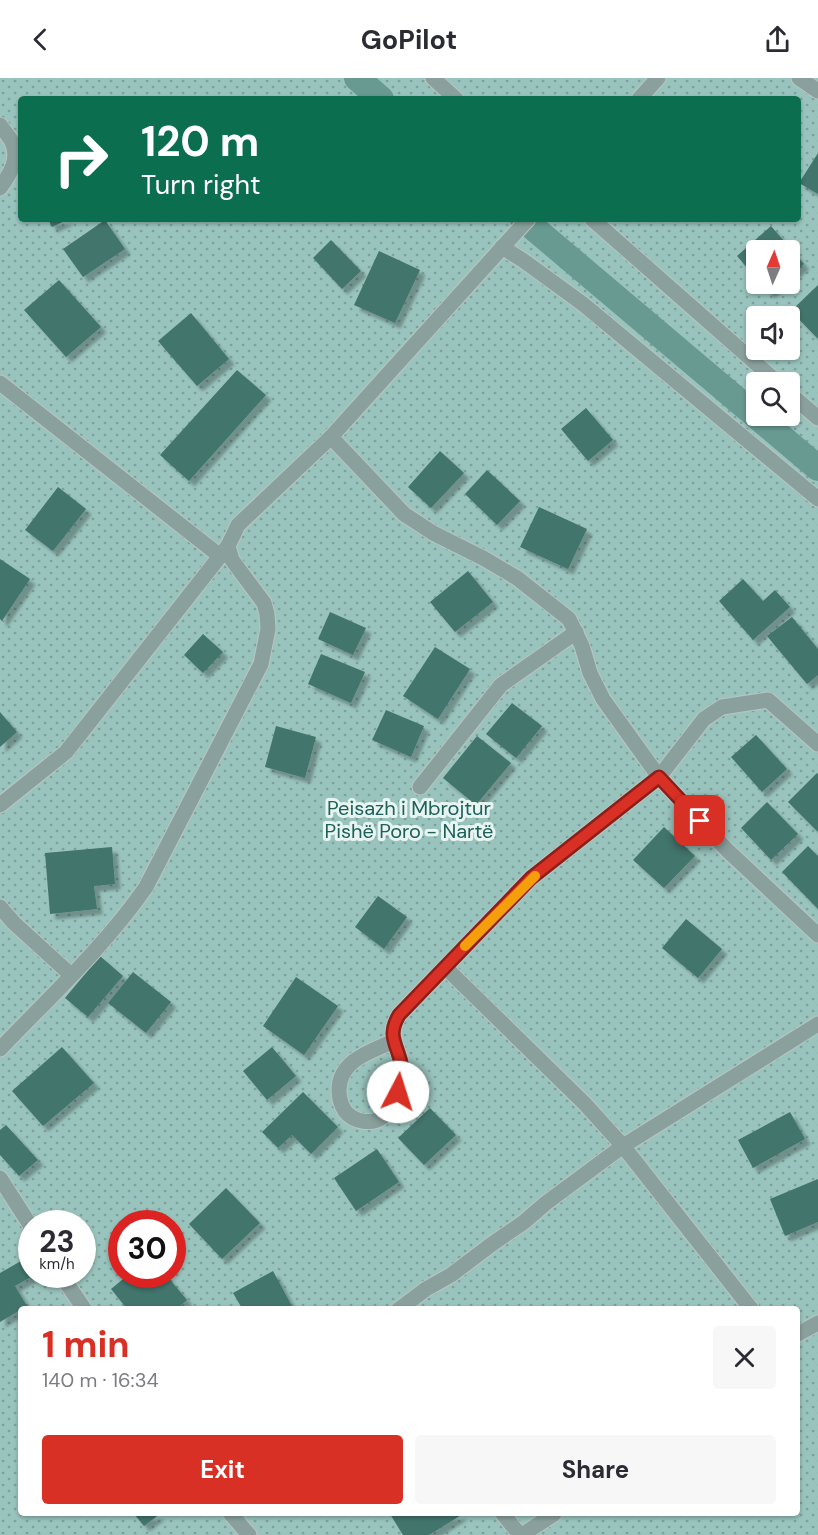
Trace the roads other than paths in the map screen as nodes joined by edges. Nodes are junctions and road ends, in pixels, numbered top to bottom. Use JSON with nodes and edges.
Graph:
{"nodes":[{"id":1,"x":433,"y":78,"type":"edge"},
{"id":2,"x":658,"y":78,"type":"edge"},
{"id":3,"x":799,"y":78,"type":"edge"},
{"id":4,"x":818,"y":91,"type":"edge"},
{"id":5,"x":453,"y":96,"type":"edge"},
{"id":6,"x":642,"y":96,"type":"edge"},
{"id":7,"x":0,"y":125,"type":"edge"},
{"id":8,"x":0,"y":188,"type":"edge"},
{"id":9,"x":525,"y":222,"type":"edge"},
{"id":10,"x":595,"y":222,"type":"edge"},
{"id":11,"x":505,"y":244,"type":"junction"},
{"id":12,"x":766,"y":372,"type":"edge"},
{"id":13,"x":0,"y":383,"type":"edge"},
{"id":14,"x":800,"y":402,"type":"edge"},
{"id":15,"x":818,"y":418,"type":"edge"},
{"id":16,"x":331,"y":437,"type":"junction"},
{"id":17,"x":818,"y":499,"type":"edge"},
{"id":18,"x":224,"y":551,"type":"junction"},
{"id":19,"x":576,"y":633,"type":"junction"},
{"id":20,"x":818,"y":744,"type":"edge"},
{"id":21,"x":659,"y":777,"type":"junction"},
{"id":22,"x":420,"y":787,"type":"dead end"},
{"id":23,"x":0,"y":805,"type":"edge"},
{"id":24,"x":0,"y":907,"type":"edge"},
{"id":25,"x":818,"y":935,"type":"edge"},
{"id":26,"x":445,"y":967,"type":"junction"},
{"id":27,"x":71,"y":975,"type":"junction"},
{"id":28,"x":818,"y":1024,"type":"edge"},
{"id":29,"x":394,"y":1041,"type":"junction"},
{"id":30,"x":0,"y":1049,"type":"edge"},
{"id":31,"x":623,"y":1146,"type":"junction"},
{"id":32,"x":0,"y":1178,"type":"edge"},
{"id":33,"x":20,"y":1210,"type":"edge"},
{"id":34,"x":70,"y":1288,"type":"edge"},
{"id":35,"x":82,"y":1306,"type":"edge"},
{"id":36,"x":403,"y":1306,"type":"edge"},
{"id":37,"x":749,"y":1306,"type":"edge"},
{"id":38,"x":818,"y":1323,"type":"edge"},
{"id":39,"x":800,"y":1333,"type":"edge"},
{"id":40,"x":233,"y":1516,"type":"edge"},
{"id":41,"x":505,"y":1516,"type":"edge"},
{"id":42,"x":551,"y":1516,"type":"edge"},
{"id":43,"x":249,"y":1535,"type":"edge"},
{"id":44,"x":521,"y":1535,"type":"edge"}],
"edges":[{"from":1,"to":5,"type":"street"},
{"from":2,"to":6,"type":"street"},
{"from":3,"to":4,"type":"street"},
{"from":7,"to":8,"type":"street"},
{"from":9,"to":11,"type":"street"},
{"from":10,"to":12,"type":"street"},
{"from":11,"to":16,"type":"street"},
{"from":11,"to":17,"type":"street"},
{"from":13,"to":18,"type":"street"},
{"from":14,"to":15,"type":"street"},
{"from":16,"to":18,"type":"street"},
{"from":16,"to":19,"type":"street"},
{"from":18,"to":23,"type":"street"},
{"from":18,"to":27,"type":"street"},
{"from":19,"to":21,"type":"street"},
{"from":19,"to":22,"type":"street"},
{"from":20,"to":21,"type":"street"},
{"from":21,"to":25,"type":"street"},
{"from":21,"to":26,"type":"street"},
{"from":24,"to":27,"type":"street"},
{"from":26,"to":29,"type":"street"},
{"from":26,"to":31,"type":"street"},
{"from":27,"to":30,"type":"street"},
{"from":28,"to":31,"type":"street"},
{"from":29,"to":29,"type":"street"},
{"from":31,"to":36,"type":"street"},
{"from":31,"to":37,"type":"street"},
{"from":32,"to":33,"type":"street"},
{"from":34,"to":35,"type":"street"},
{"from":38,"to":39,"type":"street"},
{"from":40,"to":43,"type":"street"},
{"from":41,"to":44,"type":"street"},
{"from":42,"to":44,"type":"street"}]}
